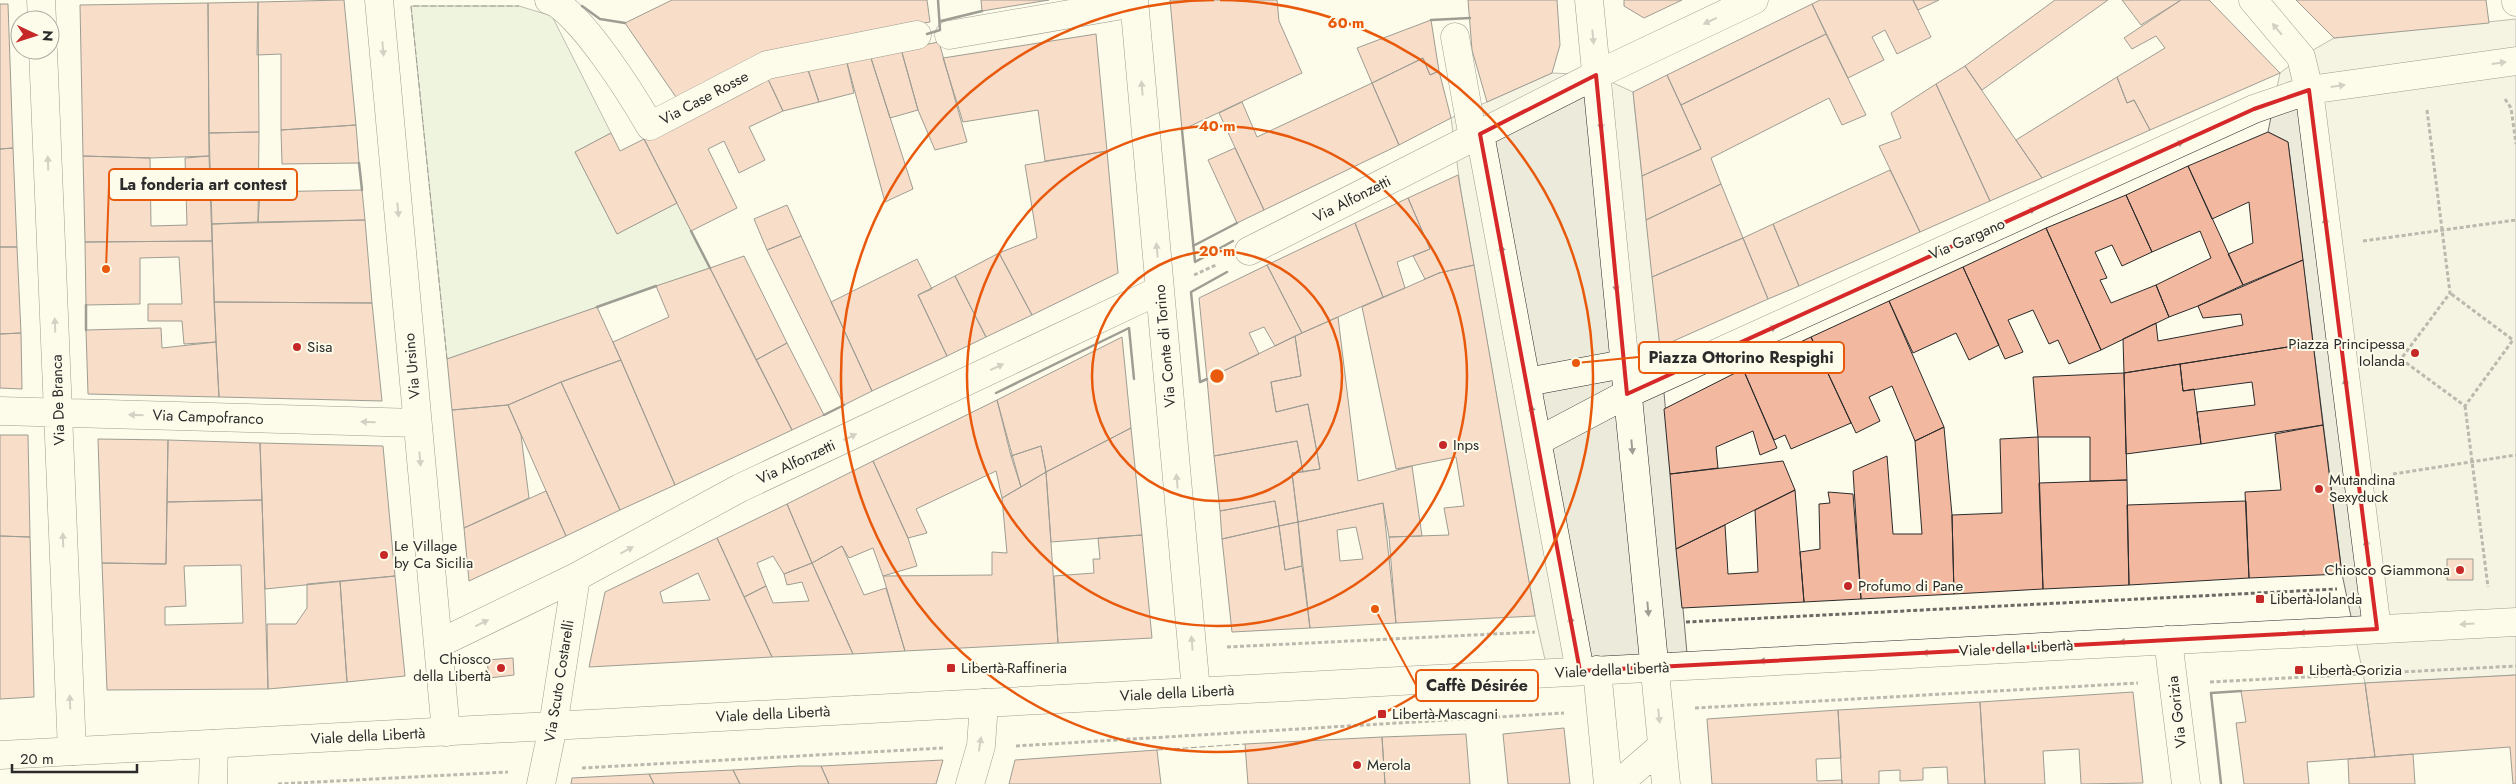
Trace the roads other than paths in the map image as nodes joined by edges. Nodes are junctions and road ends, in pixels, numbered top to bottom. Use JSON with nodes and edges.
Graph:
{"nodes":[{"id":1,"x":379,"y":0,"type":"edge"},
{"id":2,"x":549,"y":0,"type":"edge"},
{"id":3,"x":1589,"y":0,"type":"edge"},
{"id":4,"x":1754,"y":0,"type":"edge"},
{"id":5,"x":2253,"y":0,"type":"edge"},
{"id":6,"x":1134,"y":2,"type":"edge"},
{"id":7,"x":917,"y":35,"type":"dead end"},
{"id":8,"x":949,"y":35,"type":"dead end"},
{"id":9,"x":1455,"y":37,"type":"dead end"},
{"id":10,"x":43,"y":60,"type":"edge"},
{"id":11,"x":2516,"y":61,"type":"edge"},
{"id":12,"x":1596,"y":75,"type":"junction"},
{"id":13,"x":2309,"y":90,"type":"junction"},
{"id":14,"x":1469,"y":139,"type":"junction"},
{"id":15,"x":1249,"y":251,"type":"road end"},
{"id":16,"x":1160,"y":290,"type":"junction"},
{"id":17,"x":1624,"y":364,"type":"junction"},
{"id":18,"x":1527,"y":382,"type":"junction"},
{"id":19,"x":1627,"y":394,"type":"junction"},
{"id":20,"x":0,"y":411,"type":"edge"},
{"id":21,"x":58,"y":413,"type":"junction"},
{"id":22,"x":417,"y":423,"type":"junction"},
{"id":23,"x":1538,"y":441,"type":"junction"},
{"id":24,"x":576,"y":577,"type":"junction"},
{"id":25,"x":2516,"y":622,"type":"edge"},
{"id":26,"x":2366,"y":630,"type":"junction"},
{"id":27,"x":2168,"y":640,"type":"junction"},
{"id":28,"x":438,"y":644,"type":"junction"},
{"id":29,"x":1653,"y":667,"type":"junction"},
{"id":30,"x":1588,"y":671,"type":"junction"},
{"id":31,"x":1196,"y":692,"type":"junction"},
{"id":32,"x":984,"y":703,"type":"junction"},
{"id":33,"x":553,"y":726,"type":"junction"},
{"id":34,"x":446,"y":732,"type":"junction"},
{"id":35,"x":214,"y":744,"type":"junction"},
{"id":36,"x":1662,"y":746,"type":"junction"},
{"id":37,"x":72,"y":751,"type":"junction"},
{"id":38,"x":0,"y":754,"type":"edge"},
{"id":39,"x":213,"y":784,"type":"edge"},
{"id":40,"x":541,"y":784,"type":"edge"},
{"id":41,"x":970,"y":784,"type":"edge"},
{"id":42,"x":1608,"y":784,"type":"edge"},
{"id":43,"x":1618,"y":784,"type":"edge"},
{"id":44,"x":1666,"y":784,"type":"edge"},
{"id":45,"x":2186,"y":784,"type":"edge"}],
"edges":[{"from":1,"to":22,"type":"street","name":"Via Ursino","one_way":true},
{"from":2,"to":7,"type":"street","name":"Via Case Rosse"},
{"from":3,"to":12,"type":"street","one_way":true},
{"from":4,"to":12,"type":"street","one_way":true},
{"from":13,"to":5,"type":"street","one_way":true},
{"from":6,"to":8,"type":"street"},
{"from":16,"to":6,"type":"street","name":"Via Conte di Torino","one_way":true},
{"from":9,"to":14,"type":"street"},
{"from":21,"to":10,"type":"street","name":"Via De Branca","one_way":true},
{"from":13,"to":11,"type":"street","one_way":true},
{"from":12,"to":14,"type":"street","name":"Via Alfonzetti"},
{"from":12,"to":17,"type":"street","one_way":true},
{"from":19,"to":13,"type":"street","name":"Via Gargano","one_way":true},
{"from":26,"to":13,"type":"street","one_way":true},
{"from":14,"to":15,"type":"street","name":"Via Alfonzetti"},
{"from":18,"to":14,"type":"street","one_way":true},
{"from":24,"to":16,"type":"street","name":"Via Alfonzetti","one_way":true},
{"from":31,"to":16,"type":"street","name":"Via Conte di Torino","one_way":true},
{"from":17,"to":18,"type":"street"},
{"from":17,"to":19,"type":"street"},
{"from":23,"to":18,"type":"street","one_way":true},
{"from":19,"to":23,"type":"street","name":"Via Gargano"},
{"from":19,"to":29,"type":"street","one_way":true},
{"from":20,"to":21,"type":"street","name":"Via Campofranco"},
{"from":22,"to":21,"type":"street","name":"Via Campofranco","one_way":true},
{"from":37,"to":21,"type":"street","name":"Via De Branca","one_way":true},
{"from":22,"to":28,"type":"street","name":"Via Ursino","one_way":true},
{"from":30,"to":23,"type":"street","one_way":true},
{"from":28,"to":24,"type":"street","name":"Via Alfonzetti","one_way":true},
{"from":24,"to":33,"type":"street","name":"Via Scuto Costarelli"},
{"from":25,"to":26,"type":"street","one_way":true},
{"from":26,"to":27,"type":"street","name":"Viale della Libertà","one_way":true},
{"from":27,"to":29,"type":"street","name":"Viale della Libertà","one_way":true},
{"from":27,"to":45,"type":"street","name":"Via Gorizia"},
{"from":28,"to":34,"type":"street","name":"Via Ursino"},
{"from":29,"to":30,"type":"street","name":"Viale della Libertà"},
{"from":29,"to":36,"type":"street","one_way":true},
{"from":30,"to":31,"type":"street","name":"Viale della Libertà"},
{"from":30,"to":42,"type":"street"},
{"from":31,"to":32,"type":"street","name":"Viale della Libertà"},
{"from":32,"to":33,"type":"street","name":"Viale della Libertà"},
{"from":41,"to":32,"type":"street","one_way":true},
{"from":33,"to":34,"type":"street","name":"Viale della Libertà"},
{"from":33,"to":40,"type":"street","name":"Via Scuto Costarelli"},
{"from":34,"to":35,"type":"street","name":"Viale della Libertà"},
{"from":35,"to":37,"type":"street","name":"Viale della Libertà"},
{"from":35,"to":39,"type":"street"},
{"from":36,"to":43,"type":"street"},
{"from":36,"to":44,"type":"street"},
{"from":37,"to":38,"type":"street","name":"Viale della Libertà"}]}
